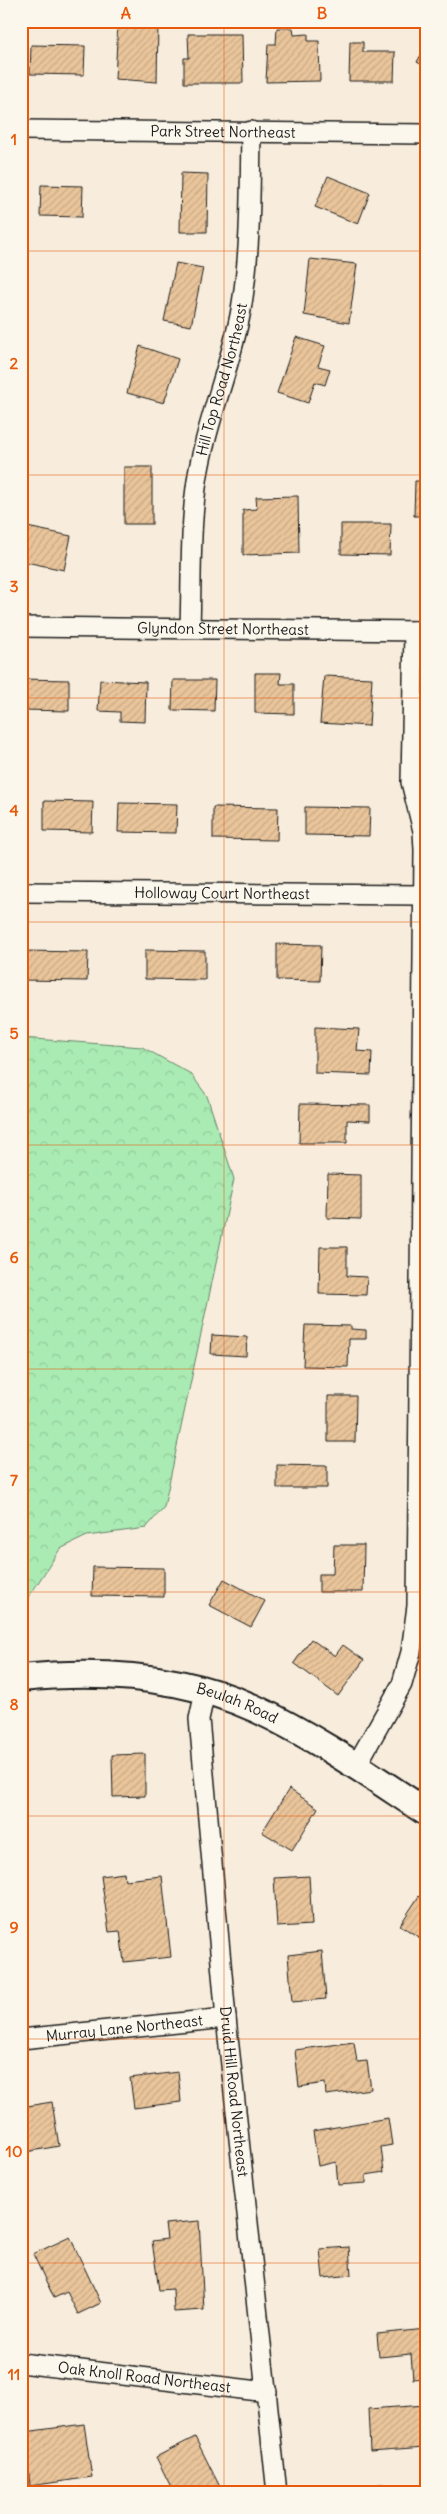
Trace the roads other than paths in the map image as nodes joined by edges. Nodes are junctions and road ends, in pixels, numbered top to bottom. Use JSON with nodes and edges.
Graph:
{"nodes":[{"id":1,"x":21,"y":130,"type":"edge"},
{"id":2,"x":251,"y":131,"type":"junction"},
{"id":3,"x":426,"y":134,"type":"edge"},
{"id":4,"x":21,"y":628,"type":"edge"},
{"id":5,"x":190,"y":628,"type":"junction"},
{"id":6,"x":420,"y":631,"type":"edge"},
{"id":7,"x":21,"y":892,"type":"edge"},
{"id":8,"x":422,"y":895,"type":"junction"},
{"id":9,"x":21,"y":1678,"type":"edge"},
{"id":10,"x":205,"y":1692,"type":"junction"},
{"id":11,"x":356,"y":1766,"type":"junction"},
{"id":12,"x":426,"y":1812,"type":"edge"},
{"id":13,"x":226,"y":2018,"type":"junction"},
{"id":14,"x":21,"y":2039,"type":"edge"},
{"id":15,"x":21,"y":2363,"type":"edge"},
{"id":16,"x":267,"y":2392,"type":"junction"},
{"id":17,"x":277,"y":2493,"type":"edge"}],
"edges":[{"from":1,"to":2,"type":"street","name":"Park Street Northeast"},
{"from":2,"to":3,"type":"street","name":"Park Street Northeast"},
{"from":2,"to":5,"type":"street","name":"Hill Top Road Northeast"},
{"from":4,"to":5,"type":"street","name":"Glyndon Street Northeast"},
{"from":5,"to":6,"type":"street","name":"Glyndon Street Northeast"},
{"from":6,"to":8,"type":"street"},
{"from":7,"to":8,"type":"street","name":"Holloway Court Northeast"},
{"from":8,"to":11,"type":"street"},
{"from":9,"to":10,"type":"main road","name":"Beulah Road"},
{"from":10,"to":11,"type":"main road","name":"Beulah Road"},
{"from":10,"to":13,"type":"street","name":"Druid Hill Road Northeast"},
{"from":11,"to":12,"type":"main road","name":"Beulah Road"},
{"from":13,"to":14,"type":"street","name":"Murray Lane Northeast"},
{"from":13,"to":16,"type":"street","name":"Druid Hill Road Northeast"},
{"from":15,"to":16,"type":"street","name":"Oak Knoll Road Northeast"},
{"from":16,"to":17,"type":"street","name":"Druid Hill Road Northeast"}]}
